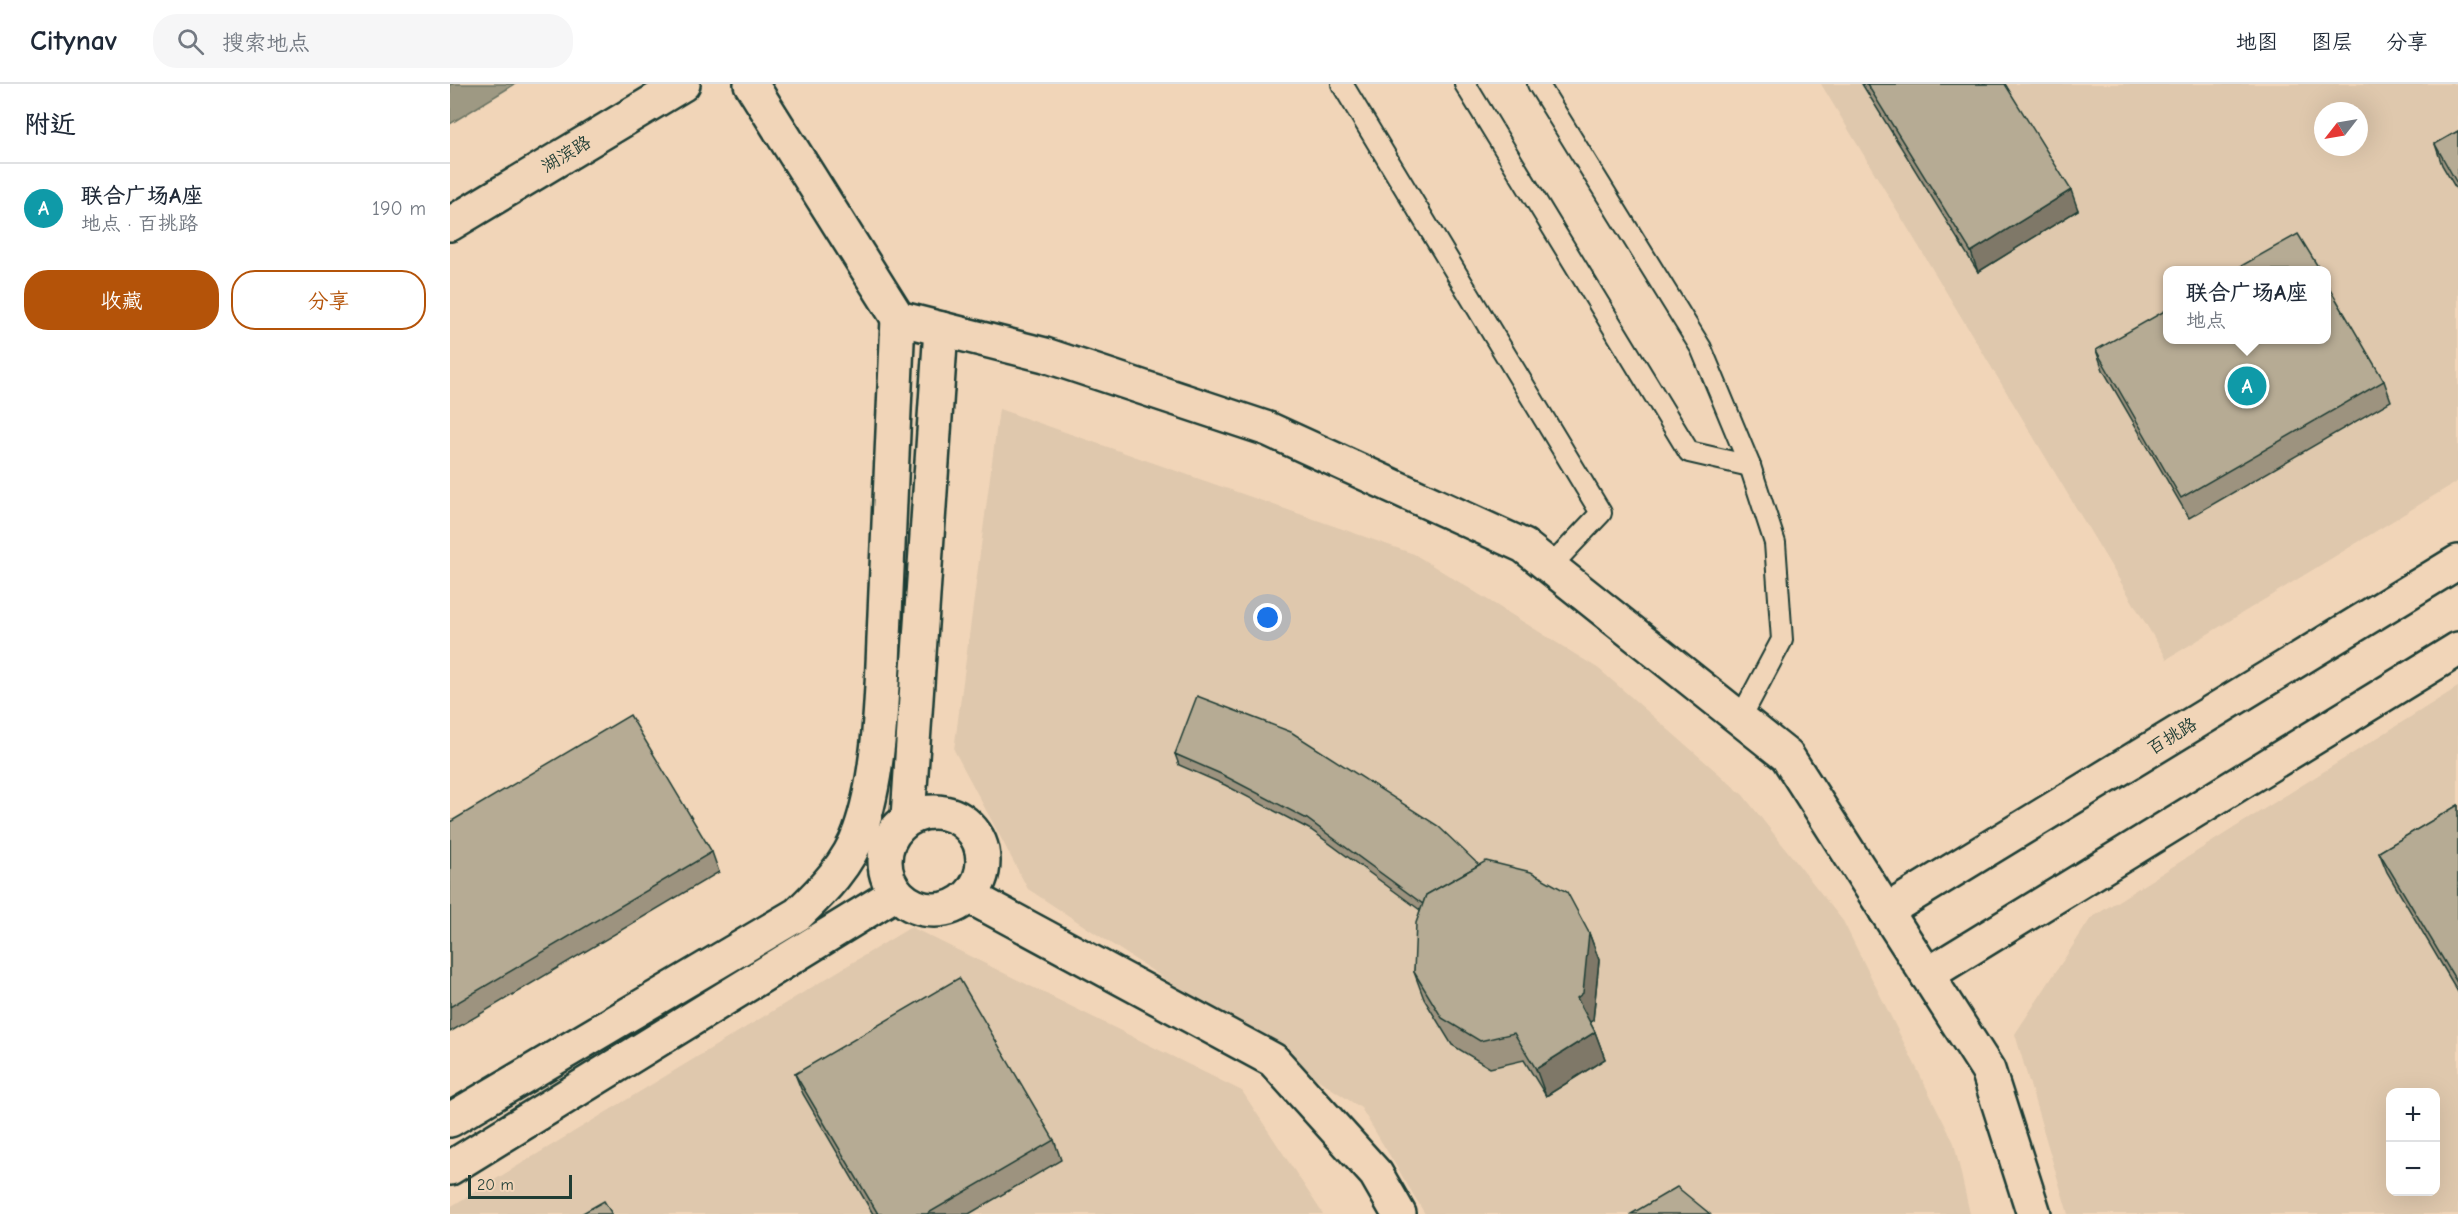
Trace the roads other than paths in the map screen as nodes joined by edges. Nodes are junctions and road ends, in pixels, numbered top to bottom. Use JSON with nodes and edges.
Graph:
{"nodes":[{"id":1,"x":683,"y":84,"type":"edge"},
{"id":2,"x":751,"y":84,"type":"edge"},
{"id":3,"x":1342,"y":84,"type":"edge"},
{"id":4,"x":1465,"y":84,"type":"edge"},
{"id":5,"x":1538,"y":84,"type":"edge"},
{"id":6,"x":450,"y":224,"type":"edge"},
{"id":7,"x":898,"y":318,"type":"junction"},
{"id":8,"x":941,"y":329,"type":"junction"},
{"id":9,"x":1749,"y":466,"type":"junction"},
{"id":10,"x":2458,"y":562,"type":"edge"},
{"id":11,"x":1550,"y":567,"type":"junction"},
{"id":12,"x":2458,"y":649,"type":"edge"},
{"id":13,"x":1740,"y":719,"type":"junction"},
{"id":14,"x":908,"y":817,"type":"junction"},
{"id":15,"x":896,"y":893,"type":"junction"},
{"id":16,"x":969,"y":896,"type":"junction"},
{"id":17,"x":1886,"y":911,"type":"junction"},
{"id":18,"x":1928,"y":975,"type":"junction"},
{"id":19,"x":450,"y":1120,"type":"edge"},
{"id":20,"x":450,"y":1168,"type":"edge"},
{"id":21,"x":1399,"y":1214,"type":"edge"},
{"id":22,"x":2034,"y":1214,"type":"edge"}],
"edges":[{"from":1,"to":6,"type":"street","name":"湖滨路"},
{"from":2,"to":7,"type":"street"},
{"from":3,"to":11,"type":"lane"},
{"from":4,"to":9,"type":"lane"},
{"from":5,"to":9,"type":"lane"},
{"from":7,"to":8,"type":"street"},
{"from":7,"to":19,"type":"street"},
{"from":8,"to":11,"type":"street"},
{"from":8,"to":14,"type":"street"},
{"from":9,"to":13,"type":"lane"},
{"from":10,"to":17,"type":"street","name":"百挑路"},
{"from":11,"to":13,"type":"street"},
{"from":12,"to":18,"type":"street"},
{"from":13,"to":17,"type":"street"},
{"from":14,"to":15,"type":"street"},
{"from":14,"to":16,"type":"street"},
{"from":15,"to":16,"type":"street"},
{"from":15,"to":20,"type":"street"},
{"from":16,"to":21,"type":"street"},
{"from":17,"to":18,"type":"street"},
{"from":18,"to":22,"type":"street"}]}
